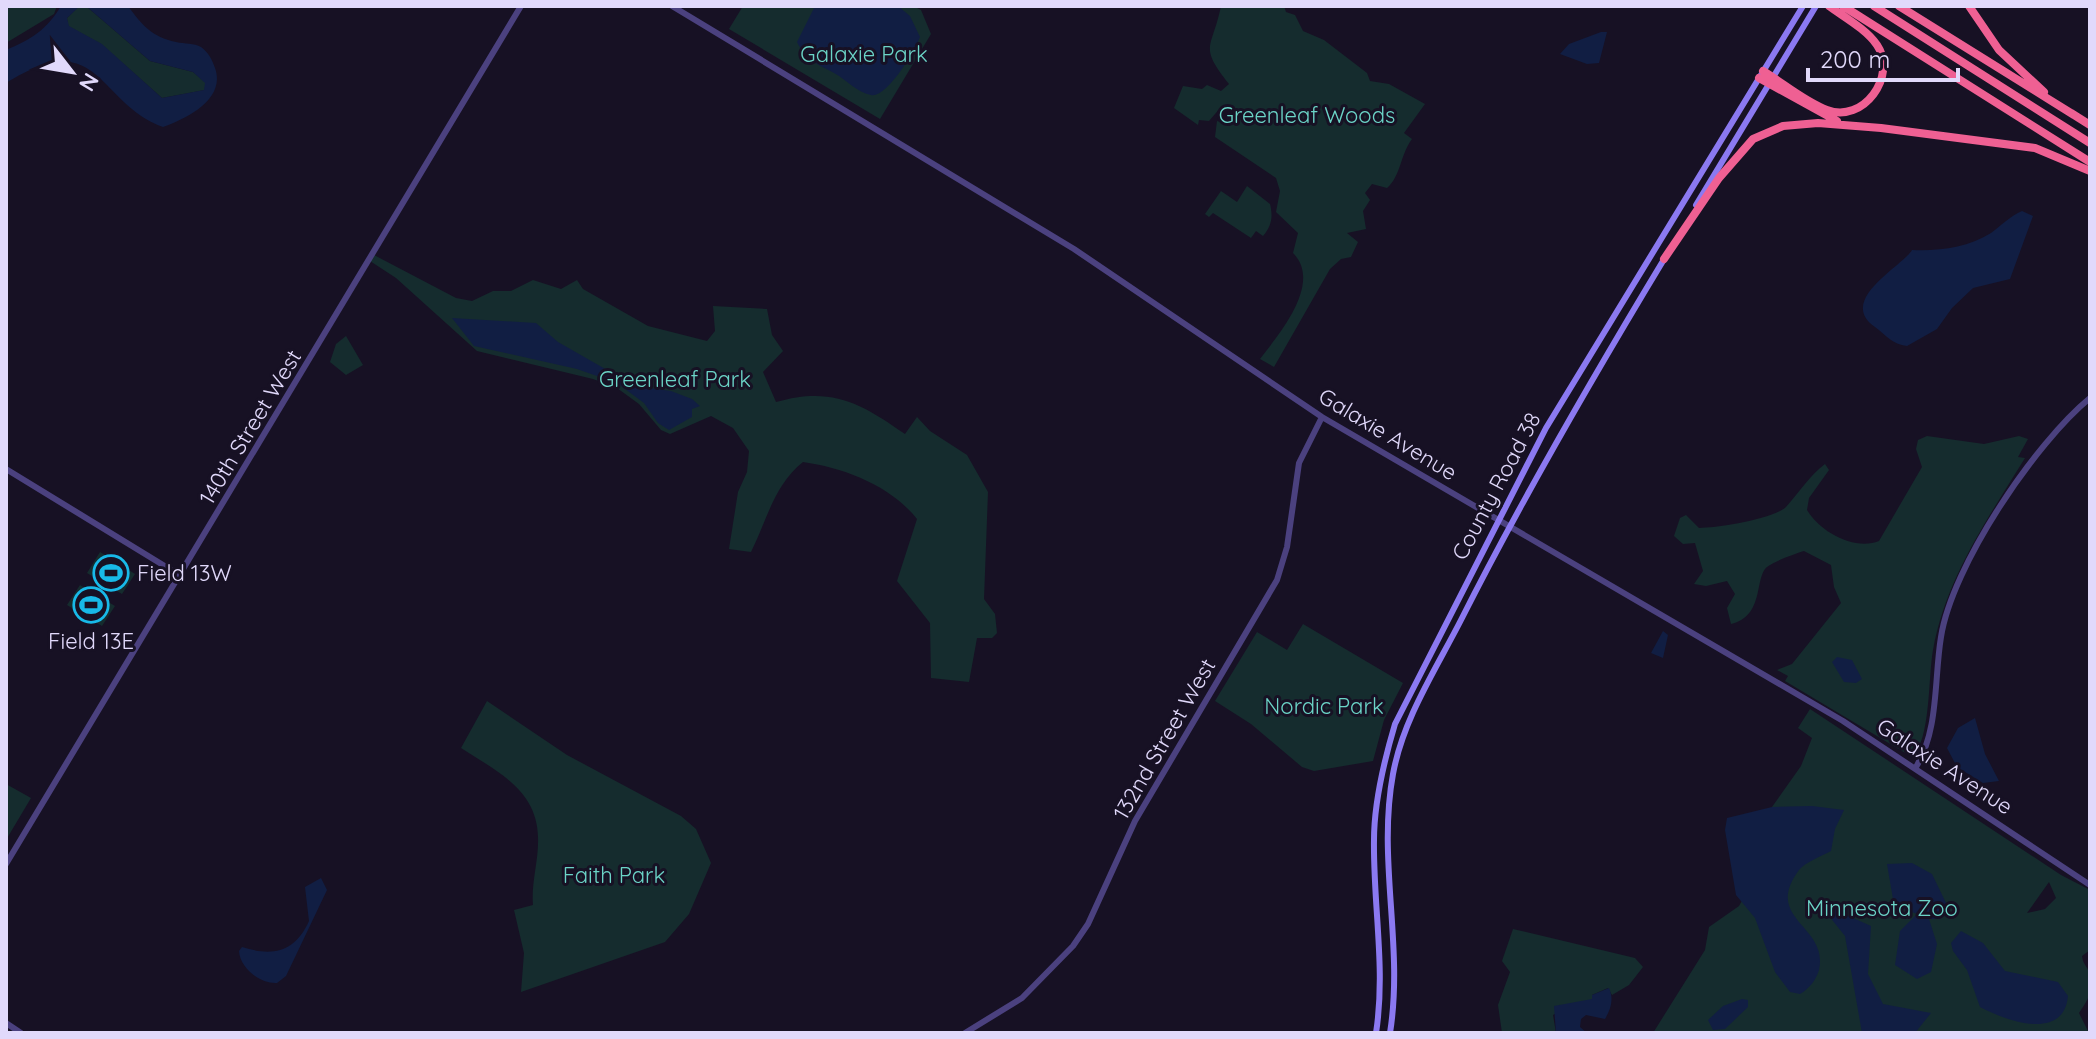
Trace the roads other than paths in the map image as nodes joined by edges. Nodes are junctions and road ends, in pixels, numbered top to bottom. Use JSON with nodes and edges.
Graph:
{"nodes":[{"id":1,"x":521,"y":6,"type":"edge"},
{"id":2,"x":672,"y":6,"type":"edge"},
{"id":3,"x":1803,"y":6,"type":"edge"},
{"id":4,"x":1829,"y":6,"type":"edge"},
{"id":5,"x":1843,"y":6,"type":"edge"},
{"id":6,"x":1874,"y":6,"type":"edge"},
{"id":7,"x":1899,"y":6,"type":"edge"},
{"id":8,"x":1969,"y":6,"type":"edge"},
{"id":9,"x":1814,"y":9,"type":"edge"},
{"id":10,"x":1761,"y":74,"type":"junction"},
{"id":11,"x":1771,"y":80,"type":"junction"},
{"id":12,"x":2074,"y":115,"type":"junction"},
{"id":13,"x":1849,"y":125,"type":"junction"},
{"id":14,"x":2090,"y":125,"type":"edge"},
{"id":15,"x":2090,"y":143,"type":"edge"},
{"id":16,"x":2090,"y":162,"type":"edge"},
{"id":17,"x":2090,"y":171,"type":"edge"},
{"id":18,"x":1664,"y":259,"type":"junction"},
{"id":19,"x":2090,"y":398,"type":"edge"},
{"id":20,"x":1322,"y":417,"type":"junction"},
{"id":21,"x":6,"y":469,"type":"edge"},
{"id":22,"x":1498,"y":520,"type":"junction"},
{"id":23,"x":1509,"y":527,"type":"junction"},
{"id":24,"x":181,"y":576,"type":"junction"},
{"id":25,"x":1916,"y":767,"type":"junction"},
{"id":26,"x":6,"y":864,"type":"edge"},
{"id":27,"x":2090,"y":885,"type":"edge"},
{"id":28,"x":6,"y":1023,"type":"edge"},
{"id":29,"x":21,"y":1033,"type":"edge"},
{"id":30,"x":965,"y":1033,"type":"edge"},
{"id":31,"x":1376,"y":1033,"type":"edge"},
{"id":32,"x":1390,"y":1033,"type":"edge"}],
"edges":[{"from":1,"to":24,"type":"street","name":"140th Street West"},
{"from":2,"to":20,"type":"street","name":"Galaxie Avenue"},
{"from":3,"to":10,"type":"main road","name":"County Road 38"},
{"from":4,"to":11,"type":"highway"},
{"from":5,"to":16,"type":"highway"},
{"from":6,"to":15,"type":"highway"},
{"from":7,"to":12,"type":"highway"},
{"from":8,"to":12,"type":"highway"},
{"from":9,"to":11,"type":"main road","name":"County Road 38"},
{"from":10,"to":11,"type":"highway"},
{"from":10,"to":22,"type":"main road","name":"County Road 38"},
{"from":11,"to":13,"type":"highway"},
{"from":11,"to":18,"type":"main road","name":"County Road 38"},
{"from":12,"to":14,"type":"highway"},
{"from":13,"to":17,"type":"highway"},
{"from":13,"to":18,"type":"highway"},
{"from":18,"to":23,"type":"main road","name":"County Road 38"},
{"from":19,"to":25,"type":"street"},
{"from":20,"to":22,"type":"street","name":"Galaxie Avenue"},
{"from":20,"to":30,"type":"street","name":"132nd Street West"},
{"from":21,"to":24,"type":"street"},
{"from":22,"to":23,"type":"street","name":"Galaxie Avenue"},
{"from":22,"to":31,"type":"main road","name":"County Road 38"},
{"from":23,"to":25,"type":"street","name":"Galaxie Avenue"},
{"from":23,"to":32,"type":"main road","name":"County Road 38"},
{"from":24,"to":26,"type":"street","name":"140th Street West"},
{"from":25,"to":27,"type":"street","name":"Galaxie Avenue"},
{"from":28,"to":29,"type":"street"}]}
